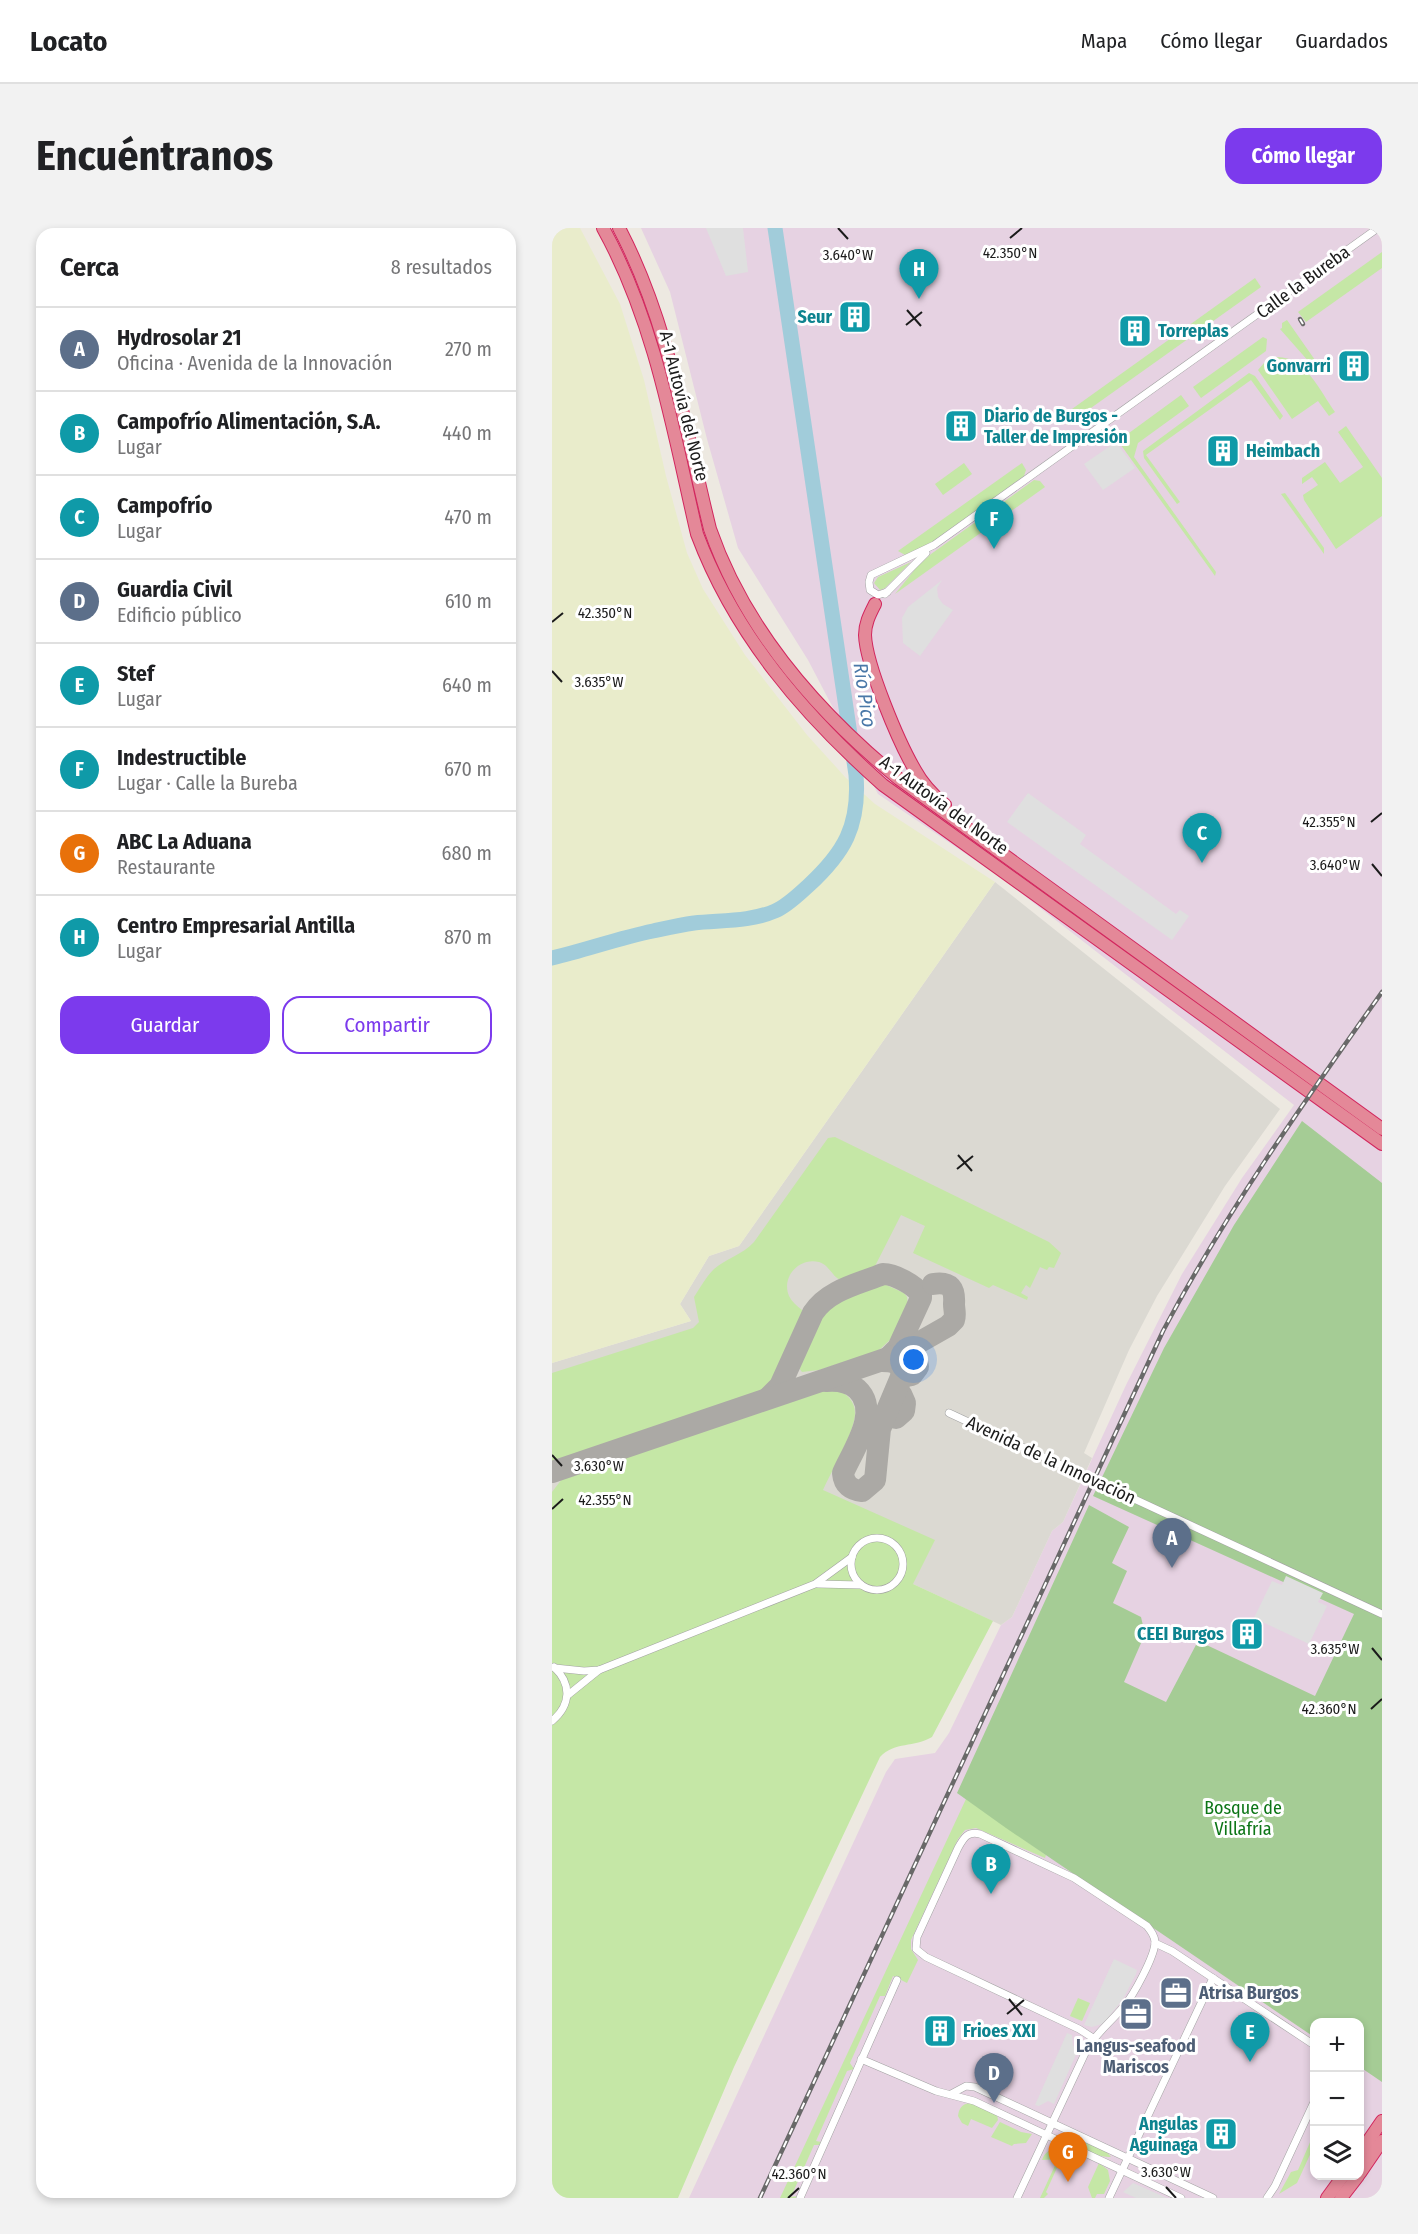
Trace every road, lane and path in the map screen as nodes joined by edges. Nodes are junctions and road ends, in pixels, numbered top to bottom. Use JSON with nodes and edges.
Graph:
{"nodes":[{"id":1,"x":604,"y":228,"type":"edge"},
{"id":2,"x":1378,"y":228,"type":"edge"},
{"id":3,"x":620,"y":230,"type":"edge"},
{"id":4,"x":934,"y":545,"type":"junction"},
{"id":5,"x":887,"y":592,"type":"junction"},
{"id":6,"x":875,"y":604,"type":"joint"},
{"id":7,"x":1095,"y":921,"type":"junction"},
{"id":8,"x":1382,"y":1129,"type":"edge"},
{"id":9,"x":1382,"y":1144,"type":"edge"},
{"id":10,"x":949,"y":1413,"type":"dead end"},
{"id":11,"x":852,"y":1557,"type":"junction"},
{"id":12,"x":815,"y":1584,"type":"junction"},
{"id":13,"x":862,"y":1586,"type":"junction"},
{"id":14,"x":1382,"y":1614,"type":"edge"},
{"id":15,"x":553,"y":1667,"type":"edge"},
{"id":16,"x":599,"y":1670,"type":"junction"},
{"id":17,"x":568,"y":1695,"type":"junction"},
{"id":18,"x":552,"y":1721,"type":"edge"},
{"id":19,"x":1155,"y":1943,"type":"junction"},
{"id":20,"x":1213,"y":1978,"type":"junction"},
{"id":21,"x":897,"y":1980,"type":"dead end"},
{"id":22,"x":1094,"y":2038,"type":"junction"},
{"id":23,"x":1310,"y":2042,"type":"edge"},
{"id":24,"x":861,"y":2059,"type":"junction"},
{"id":25,"x":951,"y":2094,"type":"junction"},
{"id":26,"x":1310,"y":2111,"type":"edge"},
{"id":27,"x":1382,"y":2121,"type":"edge"},
{"id":28,"x":1053,"y":2122,"type":"junction"},
{"id":29,"x":1046,"y":2135,"type":"junction"},
{"id":30,"x":1382,"y":2141,"type":"edge"},
{"id":31,"x":1364,"y":2146,"type":"edge"},
{"id":32,"x":1128,"y":2157,"type":"junction"},
{"id":33,"x":1364,"y":2166,"type":"edge"},
{"id":34,"x":1122,"y":2170,"type":"junction"},
{"id":35,"x":1340,"y":2180,"type":"edge"},
{"id":36,"x":1354,"y":2180,"type":"edge"},
{"id":37,"x":800,"y":2198,"type":"edge"},
{"id":38,"x":1017,"y":2198,"type":"edge"},
{"id":39,"x":1109,"y":2198,"type":"edge"},
{"id":40,"x":1181,"y":2198,"type":"edge"},
{"id":41,"x":1213,"y":2198,"type":"edge"},
{"id":42,"x":1267,"y":2198,"type":"edge"},
{"id":43,"x":1327,"y":2198,"type":"edge"},
{"id":44,"x":1341,"y":2198,"type":"edge"}],
"edges":[{"from":1,"to":9,"type":"highway","name":"A-1 Autovía del Norte"},
{"from":2,"to":4,"type":"street","name":"Calle la Bureba"},
{"from":3,"to":7,"type":"highway","name":"A-1 Autovía del Norte"},
{"from":4,"to":5,"type":"street","name":"Calle la Bureba"},
{"from":4,"to":5,"type":"street","name":"Calle la Bureba"},
{"from":5,"to":6,"type":"street","name":"Calle la Bureba"},
{"from":6,"to":7,"type":"highway"},
{"from":7,"to":8,"type":"highway","name":"A-1 Autovía del Norte"},
{"from":10,"to":14,"type":"street","name":"Avenida de la Innovación"},
{"from":11,"to":12,"type":"street"},
{"from":11,"to":13,"type":"street"},
{"from":11,"to":13,"type":"street"},
{"from":12,"to":13,"type":"street"},
{"from":12,"to":16,"type":"street"},
{"from":15,"to":16,"type":"street"},
{"from":15,"to":17,"type":"street"},
{"from":16,"to":17,"type":"street"},
{"from":17,"to":18,"type":"street"},
{"from":19,"to":20,"type":"street"},
{"from":19,"to":22,"type":"street"},
{"from":19,"to":22,"type":"street"},
{"from":20,"to":23,"type":"street"},
{"from":20,"to":32,"type":"street"},
{"from":21,"to":24,"type":"street"},
{"from":22,"to":28,"type":"street"},
{"from":24,"to":25,"type":"street"},
{"from":24,"to":37,"type":"street"},
{"from":25,"to":28,"type":"street"},
{"from":25,"to":29,"type":"street"},
{"from":26,"to":42,"type":"street"},
{"from":27,"to":31,"type":"highway"},
{"from":28,"to":29,"type":"street"},
{"from":28,"to":32,"type":"street"},
{"from":29,"to":34,"type":"street"},
{"from":29,"to":38,"type":"street"},
{"from":30,"to":33,"type":"highway"},
{"from":32,"to":34,"type":"street"},
{"from":32,"to":41,"type":"street"},
{"from":34,"to":39,"type":"street"},
{"from":34,"to":40,"type":"street"},
{"from":35,"to":43,"type":"highway"},
{"from":36,"to":44,"type":"highway"}]}
